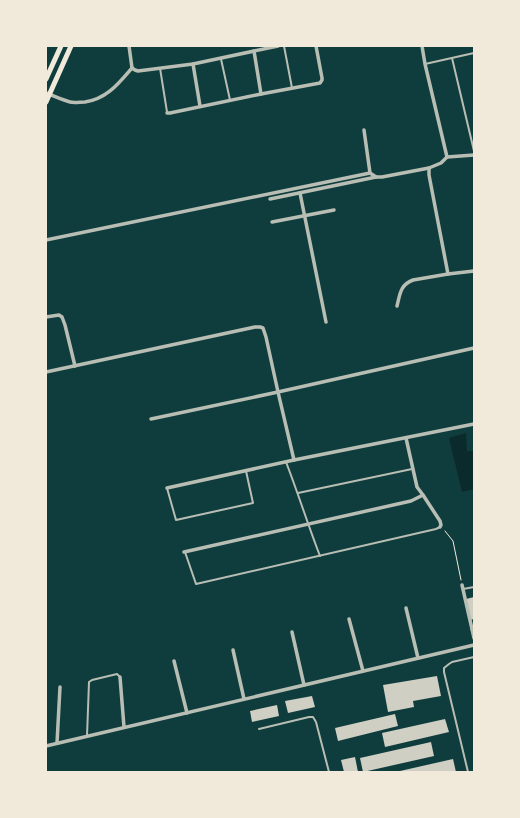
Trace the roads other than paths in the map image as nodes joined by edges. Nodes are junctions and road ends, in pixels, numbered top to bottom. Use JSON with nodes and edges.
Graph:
{"nodes":[{"id":1,"x":61,"y":46,"type":"edge"},
{"id":2,"x":71,"y":46,"type":"edge"},
{"id":3,"x":129,"y":46,"type":"edge"},
{"id":4,"x":278,"y":46,"type":"edge"},
{"id":5,"x":284,"y":46,"type":"edge"},
{"id":6,"x":316,"y":46,"type":"edge"},
{"id":7,"x":422,"y":46,"type":"edge"},
{"id":8,"x":254,"y":52,"type":"junction"},
{"id":9,"x":474,"y":53,"type":"edge"},
{"id":10,"x":221,"y":58,"type":"junction"},
{"id":11,"x":452,"y":58,"type":"junction"},
{"id":12,"x":193,"y":64,"type":"junction"},
{"id":13,"x":425,"y":64,"type":"junction"},
{"id":14,"x":132,"y":68,"type":"junction"},
{"id":15,"x":160,"y":68,"type":"junction"},
{"id":16,"x":46,"y":79,"type":"edge"},
{"id":17,"x":292,"y":88,"type":"junction"},
{"id":18,"x":48,"y":94,"type":"edge"},
{"id":19,"x":261,"y":94,"type":"junction"},
{"id":20,"x":230,"y":100,"type":"junction"},
{"id":21,"x":46,"y":102,"type":"edge"},
{"id":22,"x":200,"y":106,"type":"junction"},
{"id":23,"x":167,"y":113,"type":"joint"},
{"id":24,"x":364,"y":130,"type":"dead end"},
{"id":25,"x":474,"y":151,"type":"edge"},
{"id":26,"x":474,"y":155,"type":"edge"},
{"id":27,"x":447,"y":157,"type":"junction"},
{"id":28,"x":429,"y":168,"type":"junction"},
{"id":29,"x":370,"y":173,"type":"junction"},
{"id":30,"x":376,"y":177,"type":"junction"},
{"id":31,"x":300,"y":193,"type":"junction"},
{"id":32,"x":270,"y":199,"type":"dead end"},
{"id":33,"x":334,"y":210,"type":"dead end"},
{"id":34,"x":305,"y":216,"type":"junction"},
{"id":35,"x":272,"y":222,"type":"dead end"},
{"id":36,"x":46,"y":240,"type":"edge"},
{"id":37,"x":474,"y":271,"type":"edge"},
{"id":38,"x":448,"y":274,"type":"junction"},
{"id":39,"x":397,"y":306,"type":"dead end"},
{"id":40,"x":46,"y":317,"type":"edge"},
{"id":41,"x":326,"y":322,"type":"dead end"},
{"id":42,"x":474,"y":348,"type":"edge"},
{"id":43,"x":75,"y":366,"type":"junction"},
{"id":44,"x":46,"y":372,"type":"edge"},
{"id":45,"x":278,"y":392,"type":"junction"},
{"id":46,"x":151,"y":419,"type":"dead end"},
{"id":47,"x":474,"y":424,"type":"edge"},
{"id":48,"x":406,"y":438,"type":"junction"},
{"id":49,"x":294,"y":460,"type":"junction"},
{"id":50,"x":286,"y":462,"type":"junction"},
{"id":51,"x":412,"y":469,"type":"junction"},
{"id":52,"x":246,"y":471,"type":"junction"},
{"id":53,"x":167,"y":488,"type":"joint"},
{"id":54,"x":298,"y":493,"type":"junction"},
{"id":55,"x":423,"y":495,"type":"junction"},
{"id":56,"x":308,"y":524,"type":"junction"},
{"id":57,"x":440,"y":527,"type":"joint"},
{"id":58,"x":184,"y":552,"type":"joint"},
{"id":59,"x":320,"y":556,"type":"junction"},
{"id":60,"x":462,"y":585,"type":"road end"},
{"id":61,"x":474,"y":587,"type":"edge"},
{"id":62,"x":463,"y":589,"type":"junction"},
{"id":63,"x":406,"y":608,"type":"dead end"},
{"id":64,"x":349,"y":619,"type":"dead end"},
{"id":65,"x":473,"y":629,"type":"edge"},
{"id":66,"x":292,"y":632,"type":"dead end"},
{"id":67,"x":474,"y":638,"type":"edge"},
{"id":68,"x":474,"y":645,"type":"edge"},
{"id":69,"x":233,"y":650,"type":"dead end"},
{"id":70,"x":418,"y":658,"type":"junction"},
{"id":71,"x":474,"y":658,"type":"edge"},
{"id":72,"x":174,"y":662,"type":"dead end"},
{"id":73,"x":363,"y":671,"type":"junction"},
{"id":74,"x":120,"y":677,"type":"joint"},
{"id":75,"x":304,"y":685,"type":"junction"},
{"id":76,"x":60,"y":687,"type":"dead end"},
{"id":77,"x":244,"y":699,"type":"junction"},
{"id":78,"x":187,"y":713,"type":"junction"},
{"id":79,"x":124,"y":727,"type":"junction"},
{"id":80,"x":258,"y":729,"type":"dead end"},
{"id":81,"x":87,"y":736,"type":"junction"},
{"id":82,"x":57,"y":743,"type":"junction"},
{"id":83,"x":46,"y":746,"type":"edge"},
{"id":84,"x":329,"y":772,"type":"edge"},
{"id":85,"x":468,"y":772,"type":"edge"}],
"edges":[{"from":1,"to":16,"type":"main road"},
{"from":2,"to":18,"type":"main road"},
{"from":3,"to":14,"type":"street"},
{"from":4,"to":8,"type":"street"},
{"from":5,"to":17,"type":"lane"},
{"from":6,"to":17,"type":"street"},
{"from":7,"to":13,"type":"street"},
{"from":8,"to":10,"type":"street"},
{"from":8,"to":19,"type":"street"},
{"from":9,"to":11,"type":"lane"},
{"from":10,"to":12,"type":"street"},
{"from":10,"to":20,"type":"lane"},
{"from":11,"to":13,"type":"lane"},
{"from":11,"to":25,"type":"lane"},
{"from":12,"to":15,"type":"street"},
{"from":12,"to":22,"type":"street"},
{"from":13,"to":27,"type":"street"},
{"from":14,"to":15,"type":"street"},
{"from":14,"to":18,"type":"street"},
{"from":15,"to":23,"type":"lane"},
{"from":17,"to":19,"type":"street"},
{"from":18,"to":21,"type":"main road"},
{"from":19,"to":20,"type":"street"},
{"from":20,"to":22,"type":"street"},
{"from":22,"to":23,"type":"street"},
{"from":24,"to":29,"type":"street"},
{"from":26,"to":27,"type":"street"},
{"from":27,"to":28,"type":"street"},
{"from":28,"to":30,"type":"street"},
{"from":28,"to":38,"type":"street"},
{"from":29,"to":30,"type":"street"},
{"from":29,"to":36,"type":"street"},
{"from":30,"to":31,"type":"street"},
{"from":31,"to":32,"type":"street"},
{"from":31,"to":34,"type":"street"},
{"from":33,"to":34,"type":"street"},
{"from":34,"to":35,"type":"street"},
{"from":34,"to":41,"type":"street"},
{"from":37,"to":38,"type":"street"},
{"from":38,"to":39,"type":"street"},
{"from":40,"to":43,"type":"street"},
{"from":42,"to":45,"type":"street"},
{"from":43,"to":44,"type":"street"},
{"from":43,"to":45,"type":"street"},
{"from":45,"to":46,"type":"street"},
{"from":45,"to":49,"type":"street"},
{"from":47,"to":48,"type":"street"},
{"from":48,"to":49,"type":"street"},
{"from":48,"to":51,"type":"street"},
{"from":49,"to":50,"type":"street"},
{"from":50,"to":52,"type":"street"},
{"from":50,"to":54,"type":"lane"},
{"from":51,"to":54,"type":"lane"},
{"from":51,"to":55,"type":"street"},
{"from":52,"to":53,"type":"street"},
{"from":52,"to":53,"type":"lane"},
{"from":54,"to":56,"type":"lane"},
{"from":55,"to":56,"type":"street"},
{"from":55,"to":57,"type":"street"},
{"from":56,"to":58,"type":"street"},
{"from":56,"to":59,"type":"lane"},
{"from":57,"to":59,"type":"lane"},
{"from":58,"to":59,"type":"lane"},
{"from":60,"to":62,"type":"street"},
{"from":61,"to":62,"type":"lane"},
{"from":62,"to":65,"type":"street"},
{"from":63,"to":70,"type":"street"},
{"from":64,"to":73,"type":"street"},
{"from":65,"to":67,"type":"street"},
{"from":66,"to":75,"type":"street"},
{"from":68,"to":70,"type":"street"},
{"from":69,"to":77,"type":"street"},
{"from":70,"to":73,"type":"street"},
{"from":71,"to":85,"type":"lane"},
{"from":72,"to":78,"type":"street"},
{"from":73,"to":75,"type":"street"},
{"from":74,"to":79,"type":"street"},
{"from":74,"to":81,"type":"lane"},
{"from":75,"to":77,"type":"street"},
{"from":76,"to":82,"type":"street"},
{"from":77,"to":78,"type":"street"},
{"from":78,"to":79,"type":"street"},
{"from":79,"to":81,"type":"street"},
{"from":80,"to":84,"type":"lane"},
{"from":81,"to":82,"type":"street"},
{"from":82,"to":83,"type":"street"}]}
